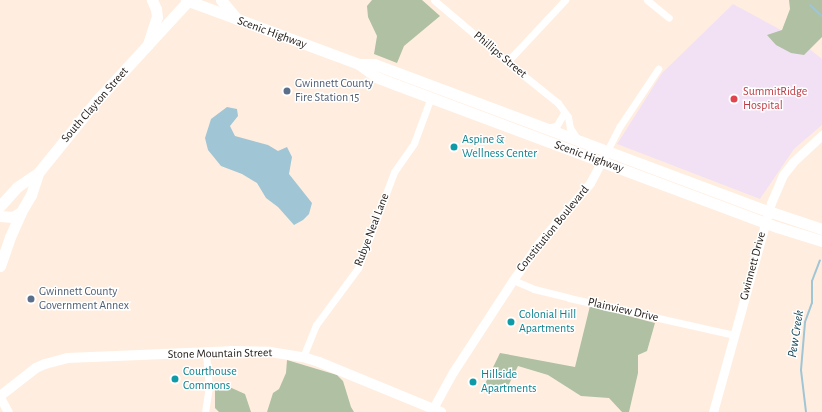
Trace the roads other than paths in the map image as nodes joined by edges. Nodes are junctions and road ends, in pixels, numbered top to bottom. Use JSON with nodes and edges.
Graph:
{"nodes":[{"id":1,"x":152,"y":0,"type":"edge"},
{"id":2,"x":188,"y":0,"type":"edge"},
{"id":3,"x":222,"y":0,"type":"edge"},
{"id":4,"x":434,"y":0,"type":"edge"},
{"id":5,"x":565,"y":0,"type":"edge"},
{"id":6,"x":647,"y":0,"type":"edge"},
{"id":7,"x":670,"y":18,"type":"dead end"},
{"id":8,"x":239,"y":21,"type":"junction"},
{"id":9,"x":148,"y":44,"type":"junction"},
{"id":10,"x":507,"y":62,"type":"junction"},
{"id":11,"x":359,"y":64,"type":"junction"},
{"id":12,"x":658,"y":69,"type":"dead end"},
{"id":13,"x":435,"y":86,"type":"junction"},
{"id":14,"x":431,"y":97,"type":"junction"},
{"id":15,"x":564,"y":113,"type":"junction"},
{"id":16,"x":548,"y":128,"type":"junction"},
{"id":17,"x":822,"y":136,"type":"edge"},
{"id":18,"x":578,"y":140,"type":"junction"},
{"id":19,"x":605,"y":156,"type":"junction"},
{"id":20,"x":38,"y":173,"type":"junction"},
{"id":21,"x":0,"y":206,"type":"edge"},
{"id":22,"x":21,"y":212,"type":"junction"},
{"id":23,"x":0,"y":216,"type":"edge"},
{"id":24,"x":767,"y":217,"type":"junction"},
{"id":25,"x":822,"y":229,"type":"edge"},
{"id":26,"x":822,"y":241,"type":"edge"},
{"id":27,"x":0,"y":266,"type":"edge"},
{"id":28,"x":513,"y":280,"type":"junction"},
{"id":29,"x":734,"y":335,"type":"junction"},
{"id":30,"x":206,"y":352,"type":"junction"},
{"id":31,"x":303,"y":357,"type":"junction"},
{"id":32,"x":0,"y":397,"type":"edge"},
{"id":33,"x":435,"y":411,"type":"edge"},
{"id":34,"x":8,"y":412,"type":"edge"},
{"id":35,"x":205,"y":412,"type":"edge"},
{"id":36,"x":713,"y":412,"type":"edge"}],
"edges":[{"from":1,"to":9,"type":"main road"},
{"from":2,"to":8,"type":"main road","name":"Scenic Highway"},
{"from":2,"to":9,"type":"main road","name":"South Clayton Street"},
{"from":3,"to":8,"type":"main road"},
{"from":4,"to":10,"type":"street","name":"Phillips Street"},
{"from":5,"to":10,"type":"street"},
{"from":6,"to":7,"type":"street"},
{"from":8,"to":11,"type":"main road","name":"Scenic Highway"},
{"from":9,"to":20,"type":"main road","name":"South Clayton Street"},
{"from":10,"to":15,"type":"street","name":"Phillips Street"},
{"from":11,"to":13,"type":"main road","name":"Scenic Highway"},
{"from":11,"to":14,"type":"main road","name":"Scenic Highway"},
{"from":12,"to":19,"type":"street","name":"Constitution Boulevard"},
{"from":13,"to":14,"type":"main road"},
{"from":13,"to":16,"type":"main road","name":"Scenic Highway"},
{"from":14,"to":19,"type":"main road","name":"Scenic Highway"},
{"from":14,"to":31,"type":"street","name":"Rubye Neal Lane"},
{"from":15,"to":16,"type":"street"},
{"from":15,"to":18,"type":"street","name":"Phillips Street"},
{"from":16,"to":18,"type":"main road","name":"Scenic Highway"},
{"from":17,"to":24,"type":"street","name":"Gwinnett Drive"},
{"from":18,"to":19,"type":"main road","name":"Scenic Highway"},
{"from":19,"to":24,"type":"main road","name":"Scenic Highway"},
{"from":19,"to":28,"type":"street","name":"Constitution Boulevard"},
{"from":20,"to":21,"type":"main road","name":"South Clayton Street"},
{"from":20,"to":22,"type":"main road"},
{"from":22,"to":23,"type":"main road"},
{"from":22,"to":27,"type":"main road"},
{"from":24,"to":25,"type":"main road","name":"Scenic Highway"},
{"from":24,"to":26,"type":"main road","name":"Scenic Highway"},
{"from":24,"to":29,"type":"street","name":"Gwinnett Drive"},
{"from":28,"to":29,"type":"street","name":"Plainview Drive"},
{"from":28,"to":33,"type":"street","name":"Constitution Boulevard"},
{"from":29,"to":36,"type":"street","name":"Gwinnett Drive"},
{"from":30,"to":31,"type":"main road","name":"Stone Mountain Street"},
{"from":30,"to":32,"type":"main road","name":"Stone Mountain Street"},
{"from":30,"to":35,"type":"street"},
{"from":31,"to":33,"type":"main road","name":"Stone Mountain Street"},
{"from":32,"to":34,"type":"street"}]}
